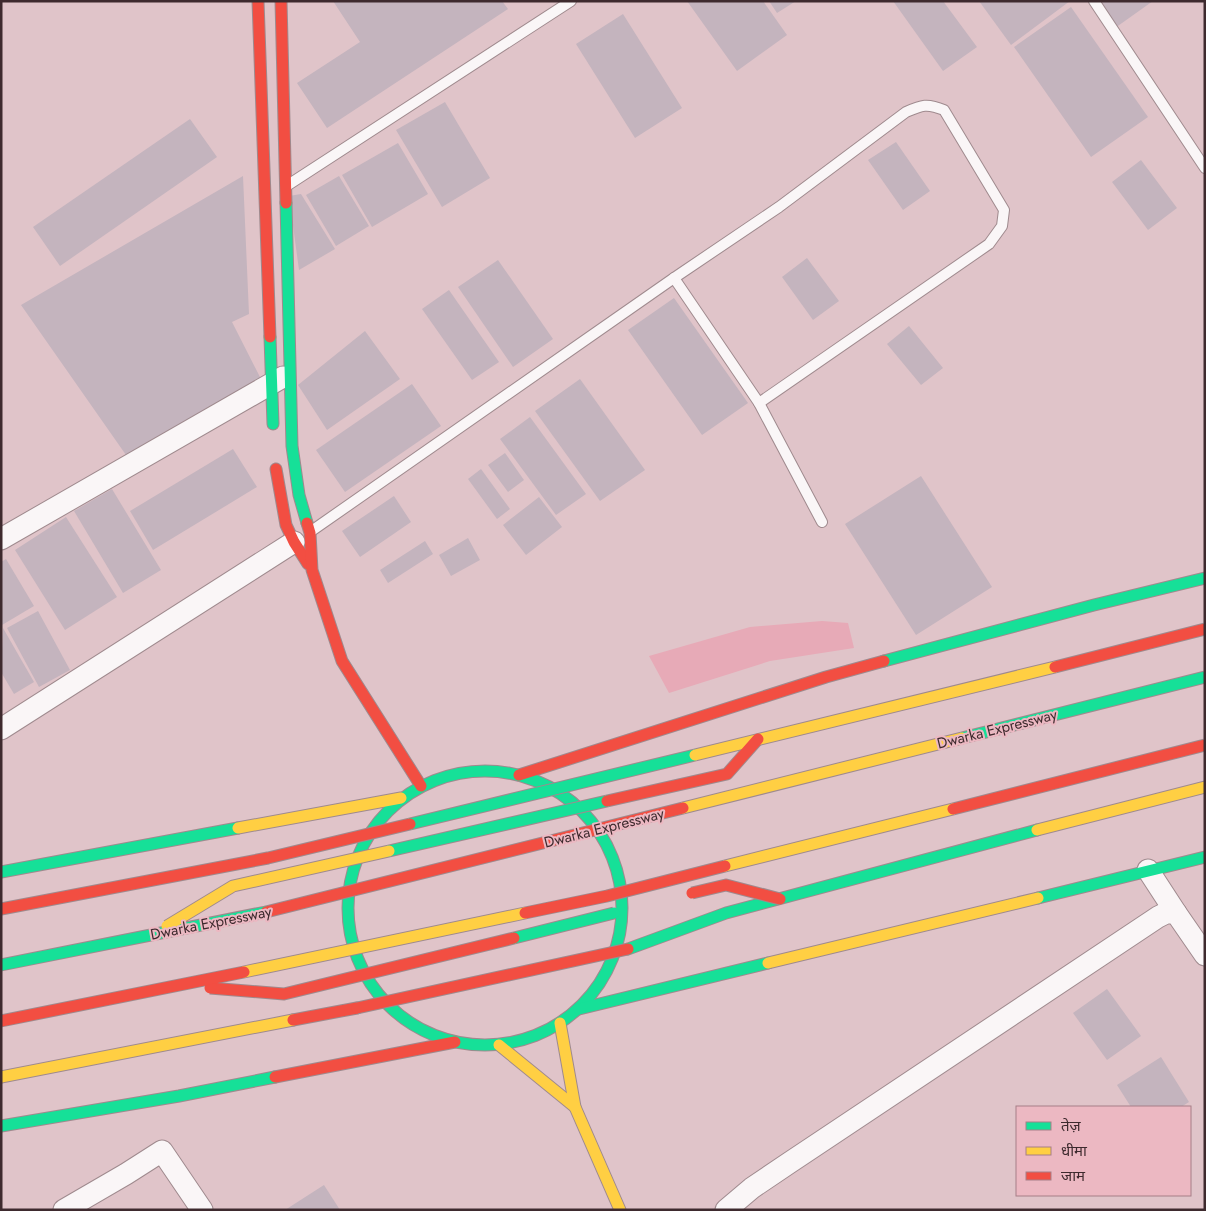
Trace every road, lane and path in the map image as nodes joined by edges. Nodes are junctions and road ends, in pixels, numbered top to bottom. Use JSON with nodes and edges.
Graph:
{"nodes":[{"id":1,"x":258,"y":1,"type":"edge"},
{"id":2,"x":281,"y":1,"type":"edge"},
{"id":3,"x":571,"y":1,"type":"edge"},
{"id":4,"x":1094,"y":1,"type":"edge"},
{"id":5,"x":1205,"y":168,"type":"edge"},
{"id":6,"x":285,"y":187,"type":"junction"},
{"id":7,"x":265,"y":201,"type":"junction"},
{"id":8,"x":674,"y":278,"type":"junction"},
{"id":9,"x":290,"y":373,"type":"junction"},
{"id":10,"x":271,"y":382,"type":"junction"},
{"id":11,"x":760,"y":403,"type":"junction"},
{"id":12,"x":274,"y":432,"type":"dead end"},
{"id":13,"x":276,"y":462,"type":"dead end"},
{"id":14,"x":822,"y":522,"type":"dead end"},
{"id":15,"x":302,"y":537,"type":"junction"},
{"id":16,"x":1,"y":539,"type":"edge"},
{"id":17,"x":312,"y":570,"type":"junction"},
{"id":18,"x":1205,"y":578,"type":"edge"},
{"id":19,"x":1205,"y":629,"type":"edge"},
{"id":20,"x":1205,"y":677,"type":"edge"},
{"id":21,"x":1,"y":729,"type":"edge"},
{"id":22,"x":758,"y":739,"type":"junction"},
{"id":23,"x":1205,"y":745,"type":"edge"},
{"id":24,"x":519,"y":775,"type":"junction"},
{"id":25,"x":421,"y":786,"type":"junction"},
{"id":26,"x":1205,"y":787,"type":"edge"},
{"id":27,"x":401,"y":798,"type":"junction"},
{"id":28,"x":1205,"y":857,"type":"edge"},
{"id":29,"x":1148,"y":870,"type":"junction"},
{"id":30,"x":1,"y":872,"type":"edge"},
{"id":31,"x":678,"y":897,"type":"dead end"},
{"id":32,"x":780,"y":899,"type":"junction"},
{"id":33,"x":1,"y":909,"type":"edge"},
{"id":34,"x":630,"y":909,"type":"dead end"},
{"id":35,"x":1176,"y":913,"type":"junction"},
{"id":36,"x":150,"y":936,"type":"junction"},
{"id":37,"x":1205,"y":955,"type":"edge"},
{"id":38,"x":1,"y":965,"type":"edge"},
{"id":39,"x":178,"y":985,"type":"junction"},
{"id":40,"x":579,"y":1009,"type":"junction"},
{"id":41,"x":1,"y":1021,"type":"edge"},
{"id":42,"x":560,"y":1023,"type":"junction"},
{"id":43,"x":455,"y":1042,"type":"junction"},
{"id":44,"x":499,"y":1045,"type":"junction"},
{"id":45,"x":1,"y":1077,"type":"edge"},
{"id":46,"x":575,"y":1107,"type":"junction"},
{"id":47,"x":1,"y":1126,"type":"edge"},
{"id":48,"x":65,"y":1210,"type":"edge"},
{"id":49,"x":202,"y":1210,"type":"edge"},
{"id":50,"x":620,"y":1210,"type":"edge"},
{"id":51,"x":726,"y":1210,"type":"edge"}],
"edges":[{"from":1,"to":7,"type":"main road"},
{"from":2,"to":6,"type":"main road"},
{"from":3,"to":6,"type":"lane"},
{"from":4,"to":5,"type":"lane"},
{"from":6,"to":7,"type":"lane"},
{"from":6,"to":9,"type":"main road"},
{"from":7,"to":10,"type":"main road"},
{"from":8,"to":11,"type":"lane"},
{"from":8,"to":11,"type":"lane"},
{"from":8,"to":15,"type":"lane"},
{"from":9,"to":10,"type":"street"},
{"from":9,"to":15,"type":"main road"},
{"from":10,"to":12,"type":"main road"},
{"from":10,"to":16,"type":"street"},
{"from":11,"to":14,"type":"lane"},
{"from":13,"to":15,"type":"main road"},
{"from":15,"to":17,"type":"main road"},
{"from":15,"to":17,"type":"main road"},
{"from":15,"to":21,"type":"street"},
{"from":17,"to":25,"type":"main road"},
{"from":18,"to":24,"type":"main road"},
{"from":19,"to":22,"type":"main road","bridge":true},
{"from":20,"to":36,"type":"main road","name":"Dwarka Expressway","bridge":true},
{"from":22,"to":33,"type":"main road","bridge":true},
{"from":22,"to":36,"type":"main road","bridge":true},
{"from":23,"to":39,"type":"main road","bridge":true},
{"from":24,"to":25,"type":"main road"},
{"from":24,"to":40,"type":"main road"},
{"from":25,"to":27,"type":"main road"},
{"from":26,"to":32,"type":"main road"},
{"from":27,"to":30,"type":"main road"},
{"from":27,"to":43,"type":"main road"},
{"from":28,"to":29,"type":"main road"},
{"from":29,"to":35,"type":"street"},
{"from":29,"to":40,"type":"main road"},
{"from":31,"to":32,"type":"main road","bridge":true},
{"from":32,"to":45,"type":"main road","bridge":true},
{"from":34,"to":39,"type":"main road","bridge":true},
{"from":35,"to":37,"type":"street"},
{"from":35,"to":51,"type":"street"},
{"from":36,"to":38,"type":"main road","name":"Dwarka Expressway","bridge":true},
{"from":39,"to":41,"type":"main road","bridge":true},
{"from":40,"to":42,"type":"main road"},
{"from":42,"to":44,"type":"main road"},
{"from":42,"to":46,"type":"main road"},
{"from":43,"to":44,"type":"main road"},
{"from":43,"to":47,"type":"main road"},
{"from":44,"to":46,"type":"main road"},
{"from":46,"to":50,"type":"main road"},
{"from":48,"to":49,"type":"street"}]}
